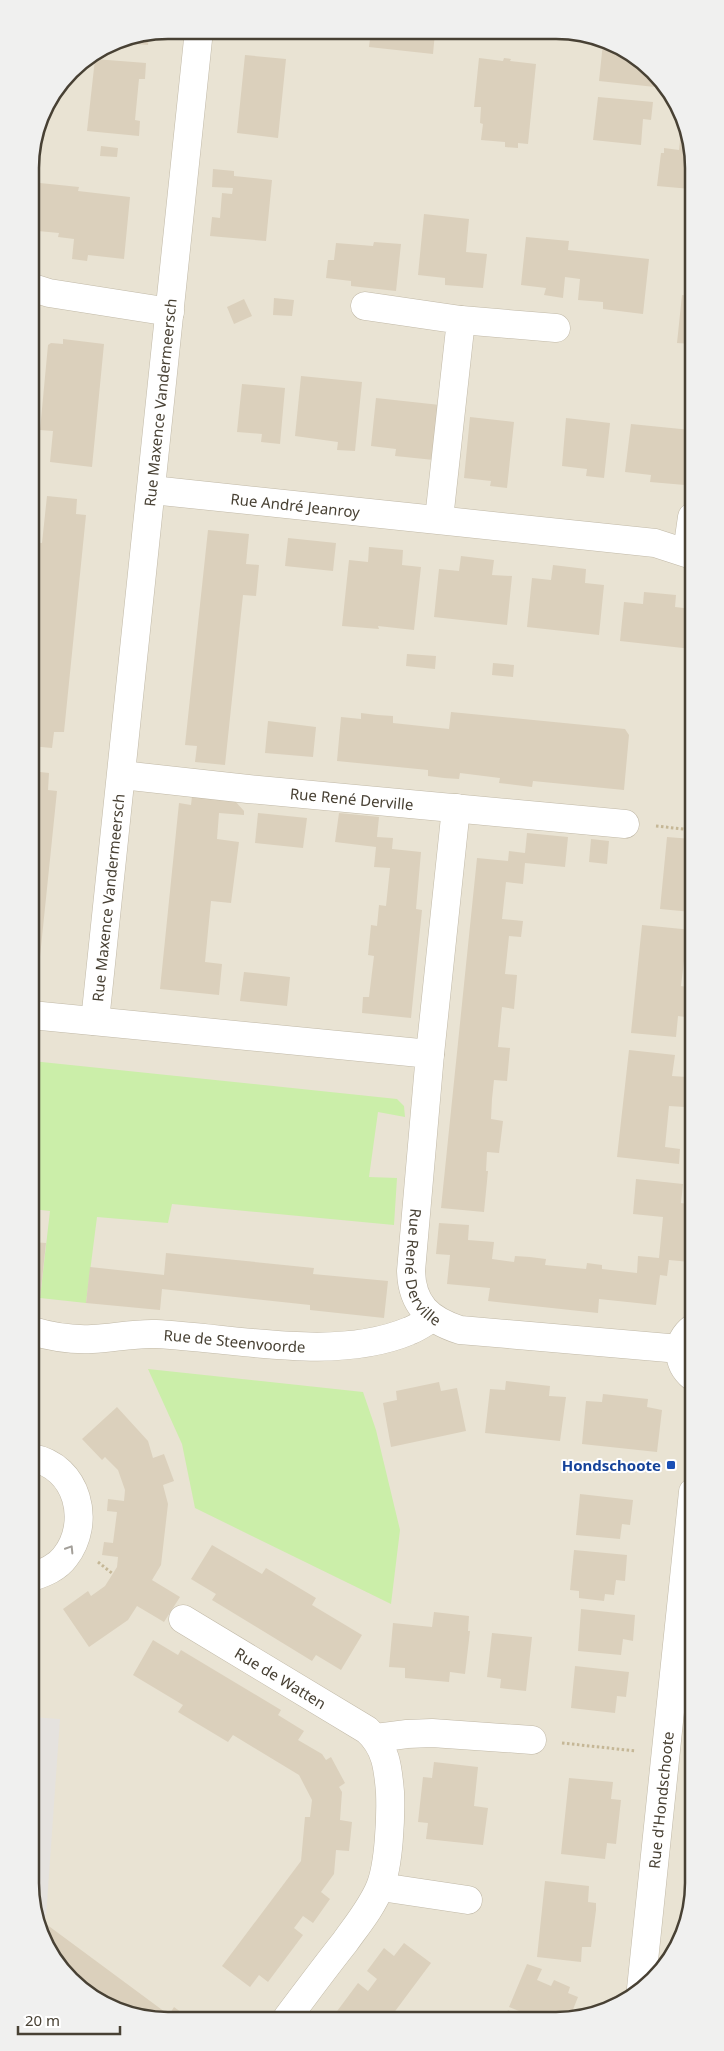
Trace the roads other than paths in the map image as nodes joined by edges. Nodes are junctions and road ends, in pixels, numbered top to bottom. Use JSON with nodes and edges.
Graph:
{"nodes":[{"id":1,"x":198,"y":39,"type":"edge"},
{"id":2,"x":39,"y":290,"type":"edge"},
{"id":3,"x":365,"y":306,"type":"dead end"},
{"id":4,"x":170,"y":312,"type":"junction"},
{"id":5,"x":461,"y":320,"type":"junction"},
{"id":6,"x":556,"y":328,"type":"dead end"},
{"id":7,"x":152,"y":490,"type":"junction"},
{"id":8,"x":439,"y":519,"type":"junction"},
{"id":9,"x":685,"y":553,"type":"edge"},
{"id":10,"x":122,"y":775,"type":"junction"},
{"id":11,"x":248,"y":789,"type":"joint"},
{"id":12,"x":456,"y":808,"type":"junction"},
{"id":13,"x":625,"y":824,"type":"road end"},
{"id":14,"x":39,"y":1016,"type":"edge"},
{"id":15,"x":95,"y":1021,"type":"junction"},
{"id":16,"x":430,"y":1054,"type":"junction"},
{"id":17,"x":432,"y":1318,"type":"junction"},
{"id":18,"x":39,"y":1333,"type":"edge"},
{"id":19,"x":685,"y":1338,"type":"edge"},
{"id":20,"x":685,"y":1344,"type":"edge"},
{"id":21,"x":685,"y":1368,"type":"edge"},
{"id":22,"x":39,"y":1461,"type":"edge"},
{"id":23,"x":685,"y":1573,"type":"edge"},
{"id":24,"x":39,"y":1575,"type":"edge"},
{"id":25,"x":183,"y":1619,"type":"dead end"},
{"id":26,"x":376,"y":1738,"type":"junction"},
{"id":27,"x":532,"y":1740,"type":"road end"},
{"id":28,"x":380,"y":1887,"type":"junction"},
{"id":29,"x":468,"y":1900,"type":"dead end"},
{"id":30,"x":642,"y":1979,"type":"edge"},
{"id":31,"x":292,"y":2012,"type":"edge"}],
"edges":[{"from":1,"to":4,"type":"street","name":"Rue Maxence Vandermeersch"},
{"from":2,"to":4,"type":"street"},
{"from":3,"to":5,"type":"street"},
{"from":4,"to":7,"type":"street","name":"Rue Maxence Vandermeersch"},
{"from":5,"to":6,"type":"street"},
{"from":5,"to":8,"type":"street"},
{"from":7,"to":8,"type":"street","name":"Rue André Jeanroy"},
{"from":7,"to":10,"type":"street","name":"Rue Maxence Vandermeersch"},
{"from":8,"to":9,"type":"street","name":"Rue André Jeanroy"},
{"from":10,"to":11,"type":"street","name":"Rue Maxence Vandermeersch"},
{"from":10,"to":15,"type":"street","name":"Rue Maxence Vandermeersch"},
{"from":11,"to":12,"type":"street","name":"Rue René Derville"},
{"from":12,"to":13,"type":"street","name":"Rue René Derville"},
{"from":12,"to":16,"type":"street","name":"Rue René Derville"},
{"from":14,"to":15,"type":"street"},
{"from":15,"to":16,"type":"street"},
{"from":16,"to":17,"type":"street","name":"Rue René Derville"},
{"from":17,"to":18,"type":"street","name":"Rue de Steenvoorde"},
{"from":17,"to":19,"type":"street","name":"Rue René Derville"},
{"from":20,"to":21,"type":"street"},
{"from":24,"to":22,"type":"street","one_way":true},
{"from":23,"to":30,"type":"street","name":"Rue d'Hondschoote"},
{"from":25,"to":26,"type":"street","name":"Rue de Watten"},
{"from":26,"to":27,"type":"street"},
{"from":26,"to":28,"type":"street"},
{"from":28,"to":29,"type":"street"},
{"from":28,"to":31,"type":"street"}]}
